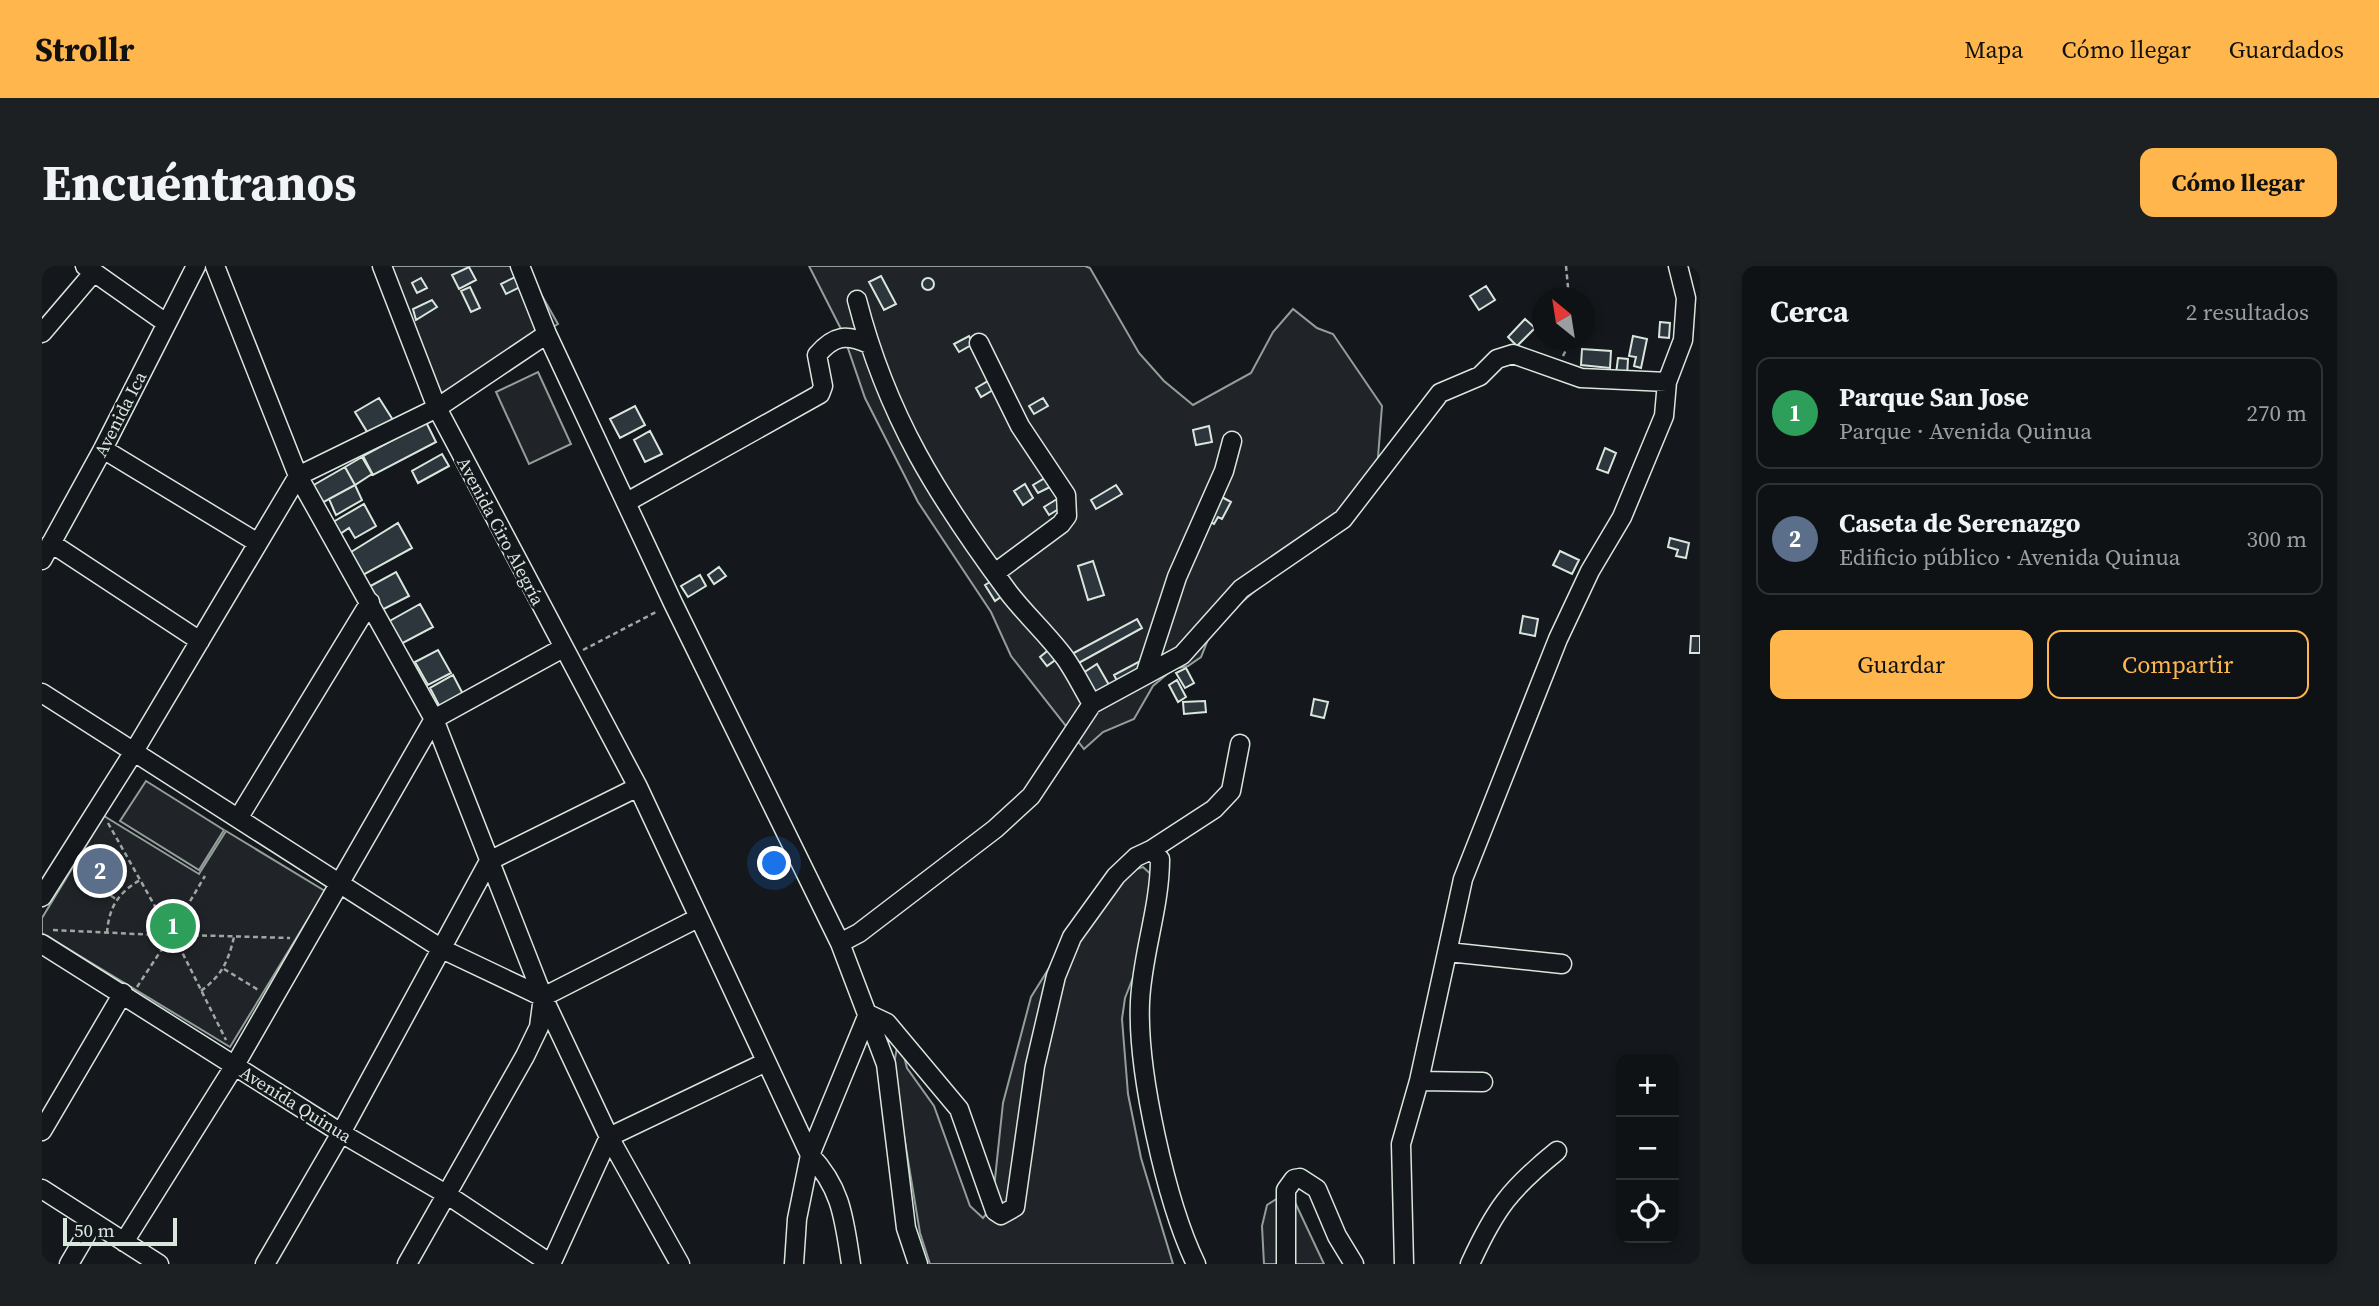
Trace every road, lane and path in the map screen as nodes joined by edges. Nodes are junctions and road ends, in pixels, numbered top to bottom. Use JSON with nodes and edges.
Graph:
{"nodes":[{"id":1,"x":196,"y":266,"type":"edge"},
{"id":2,"x":215,"y":266,"type":"edge"},
{"id":3,"x":383,"y":266,"type":"edge"},
{"id":4,"x":520,"y":266,"type":"edge"},
{"id":5,"x":1566,"y":266,"type":"edge"},
{"id":6,"x":1678,"y":266,"type":"edge"},
{"id":7,"x":90,"y":269,"type":"edge"},
{"id":8,"x":1568,"y":287,"type":"edge"},
{"id":9,"x":857,"y":300,"type":"dead end"},
{"id":10,"x":166,"y":323,"type":"junction"},
{"id":11,"x":42,"y":333,"type":"edge"},
{"id":12,"x":547,"y":334,"type":"junction"},
{"id":13,"x":979,"y":343,"type":"dead end"},
{"id":14,"x":869,"y":344,"type":"junction"},
{"id":15,"x":1667,"y":382,"type":"junction"},
{"id":16,"x":437,"y":408,"type":"junction"},
{"id":17,"x":1232,"y":441,"type":"dead end"},
{"id":18,"x":103,"y":449,"type":"junction"},
{"id":19,"x":298,"y":477,"type":"junction"},
{"id":20,"x":627,"y":502,"type":"junction"},
{"id":21,"x":51,"y":543,"type":"junction"},
{"id":22,"x":258,"y":544,"type":"junction"},
{"id":23,"x":42,"y":561,"type":"edge"},
{"id":24,"x":995,"y":573,"type":"junction"},
{"id":25,"x":370,"y":602,"type":"junction"},
{"id":26,"x":673,"y":603,"type":"junction"},
{"id":27,"x":200,"y":641,"type":"junction"},
{"id":28,"x":563,"y":648,"type":"junction"},
{"id":29,"x":1146,"y":672,"type":"junction"},
{"id":30,"x":42,"y":693,"type":"edge"},
{"id":31,"x":1092,"y":704,"type":"junction"},
{"id":32,"x":434,"y":719,"type":"junction"},
{"id":33,"x":1240,"y":744,"type":"dead end"},
{"id":34,"x":133,"y":753,"type":"junction"},
{"id":35,"x":638,"y":787,"type":"junction"},
{"id":36,"x":104,"y":817,"type":"dead end"},
{"id":37,"x":239,"y":817,"type":"junction"},
{"id":38,"x":1152,"y":850,"type":"junction"},
{"id":39,"x":489,"y":861,"type":"junction"},
{"id":40,"x":71,"y":870,"type":"dead end"},
{"id":41,"x":205,"y":876,"type":"dead end"},
{"id":42,"x":140,"y":880,"type":"junction"},
{"id":43,"x":341,"y":883,"type":"junction"},
{"id":44,"x":42,"y":897,"type":"edge"},
{"id":45,"x":116,"y":899,"type":"junction"},
{"id":46,"x":698,"y":918,"type":"junction"},
{"id":47,"x":177,"y":923,"type":"junction"},
{"id":48,"x":165,"y":924,"type":"junction"},
{"id":49,"x":42,"y":930,"type":"edge"},
{"id":50,"x":107,"y":933,"type":"junction"},
{"id":51,"x":158,"y":935,"type":"junction"},
{"id":52,"x":185,"y":935,"type":"junction"},
{"id":53,"x":234,"y":937,"type":"junction"},
{"id":54,"x":296,"y":939,"type":"dead end"},
{"id":55,"x":840,"y":943,"type":"junction"},
{"id":56,"x":42,"y":944,"type":"edge"},
{"id":57,"x":164,"y":946,"type":"junction"},
{"id":58,"x":179,"y":946,"type":"junction"},
{"id":59,"x":442,"y":948,"type":"junction"},
{"id":60,"x":1448,"y":952,"type":"junction"},
{"id":61,"x":1562,"y":964,"type":"dead end"},
{"id":62,"x":224,"y":969,"type":"junction"},
{"id":63,"x":129,"y":991,"type":"junction"},
{"id":64,"x":201,"y":991,"type":"junction"},
{"id":65,"x":263,"y":993,"type":"dead end"},
{"id":66,"x":543,"y":997,"type":"junction"},
{"id":67,"x":868,"y":1014,"type":"junction"},
{"id":68,"x":230,"y":1047,"type":"dead end"},
{"id":69,"x":766,"y":1062,"type":"junction"},
{"id":70,"x":235,"y":1065,"type":"junction"},
{"id":71,"x":1419,"y":1081,"type":"junction"},
{"id":72,"x":1483,"y":1082,"type":"dead end"},
{"id":73,"x":42,"y":1131,"type":"edge"},
{"id":74,"x":341,"y":1133,"type":"junction"},
{"id":75,"x":609,"y":1138,"type":"junction"},
{"id":76,"x":1558,"y":1152,"type":"dead end"},
{"id":77,"x":810,"y":1155,"type":"junction"},
{"id":78,"x":42,"y":1189,"type":"edge"},
{"id":79,"x":446,"y":1194,"type":"junction"},
{"id":80,"x":93,"y":1223,"type":"junction"},
{"id":81,"x":124,"y":1242,"type":"junction"},
{"id":82,"x":69,"y":1264,"type":"edge"},
{"id":83,"x":159,"y":1264,"type":"edge"},
{"id":84,"x":265,"y":1264,"type":"edge"},
{"id":85,"x":407,"y":1264,"type":"edge"},
{"id":86,"x":551,"y":1264,"type":"edge"},
{"id":87,"x":680,"y":1264,"type":"edge"},
{"id":88,"x":794,"y":1264,"type":"edge"},
{"id":89,"x":851,"y":1264,"type":"edge"},
{"id":90,"x":918,"y":1264,"type":"edge"},
{"id":91,"x":1196,"y":1264,"type":"edge"},
{"id":92,"x":1286,"y":1264,"type":"edge"},
{"id":93,"x":1354,"y":1264,"type":"edge"},
{"id":94,"x":1404,"y":1264,"type":"edge"},
{"id":95,"x":1470,"y":1264,"type":"edge"}],
"edges":[{"from":1,"to":10,"type":"street","name":"Avenida Ica"},
{"from":2,"to":19,"type":"street"},
{"from":3,"to":16,"type":"street","name":"Avenida Ciro Alegría"},
{"from":4,"to":12,"type":"street"},
{"from":5,"to":8,"type":"path"},
{"from":6,"to":15,"type":"street"},
{"from":7,"to":10,"type":"street"},
{"from":7,"to":11,"type":"street"},
{"from":9,"to":14,"type":"street"},
{"from":10,"to":18,"type":"street","name":"Avenida Ica"},
{"from":12,"to":16,"type":"street"},
{"from":12,"to":20,"type":"street"},
{"from":13,"to":24,"type":"street"},
{"from":14,"to":20,"type":"street"},
{"from":14,"to":24,"type":"street"},
{"from":15,"to":29,"type":"street"},
{"from":15,"to":60,"type":"street"},
{"from":16,"to":19,"type":"street"},
{"from":16,"to":28,"type":"street","name":"Avenida Ciro Alegría"},
{"from":17,"to":29,"type":"street"},
{"from":18,"to":21,"type":"street","name":"Avenida Ica"},
{"from":18,"to":22,"type":"street"},
{"from":19,"to":22,"type":"street"},
{"from":19,"to":25,"type":"street"},
{"from":20,"to":26,"type":"street"},
{"from":21,"to":23,"type":"street","name":"Avenida Ica"},
{"from":21,"to":27,"type":"street"},
{"from":22,"to":27,"type":"street"},
{"from":24,"to":31,"type":"street"},
{"from":25,"to":32,"type":"street"},
{"from":25,"to":37,"type":"street"},
{"from":26,"to":28,"type":"path"},
{"from":26,"to":55,"type":"street"},
{"from":27,"to":34,"type":"street"},
{"from":28,"to":32,"type":"street"},
{"from":28,"to":35,"type":"street","name":"Avenida Ciro Alegría"},
{"from":29,"to":31,"type":"street"},
{"from":30,"to":34,"type":"street"},
{"from":31,"to":55,"type":"street"},
{"from":32,"to":39,"type":"street"},
{"from":32,"to":43,"type":"street"},
{"from":33,"to":38,"type":"street"},
{"from":34,"to":37,"type":"street"},
{"from":34,"to":44,"type":"street"},
{"from":35,"to":39,"type":"street"},
{"from":35,"to":46,"type":"street","name":"Avenida Ciro Alegría"},
{"from":36,"to":42,"type":"path"},
{"from":37,"to":43,"type":"street"},
{"from":38,"to":67,"type":"street"},
{"from":38,"to":91,"type":"street"},
{"from":39,"to":59,"type":"street"},
{"from":39,"to":66,"type":"street"},
{"from":40,"to":45,"type":"path"},
{"from":41,"to":47,"type":"path"},
{"from":42,"to":45,"type":"path"},
{"from":42,"to":48,"type":"path"},
{"from":43,"to":59,"type":"street"},
{"from":43,"to":70,"type":"street"},
{"from":45,"to":50,"type":"path"},
{"from":46,"to":66,"type":"street"},
{"from":46,"to":69,"type":"street","name":"Avenida Ciro Alegría"},
{"from":47,"to":48,"type":"path"},
{"from":47,"to":52,"type":"path"},
{"from":48,"to":51,"type":"path"},
{"from":49,"to":50,"type":"path"},
{"from":50,"to":51,"type":"path"},
{"from":51,"to":57,"type":"path"},
{"from":52,"to":53,"type":"path"},
{"from":52,"to":58,"type":"path"},
{"from":53,"to":54,"type":"path"},
{"from":53,"to":62,"type":"path"},
{"from":55,"to":67,"type":"street"},
{"from":56,"to":63,"type":"street","name":"Avenida Quinua"},
{"from":57,"to":58,"type":"path"},
{"from":57,"to":63,"type":"path"},
{"from":58,"to":64,"type":"path"},
{"from":59,"to":66,"type":"street"},
{"from":59,"to":74,"type":"street"},
{"from":60,"to":61,"type":"street"},
{"from":60,"to":71,"type":"street"},
{"from":62,"to":64,"type":"path"},
{"from":62,"to":65,"type":"path"},
{"from":63,"to":70,"type":"street","name":"Avenida Quinua"},
{"from":63,"to":73,"type":"street"},
{"from":64,"to":68,"type":"path"},
{"from":66,"to":75,"type":"street"},
{"from":66,"to":79,"type":"street"},
{"from":67,"to":77,"type":"street"},
{"from":67,"to":90,"type":"street"},
{"from":69,"to":75,"type":"street"},
{"from":69,"to":77,"type":"street","name":"Avenida Ciro Alegría"},
{"from":70,"to":74,"type":"street","name":"Avenida Quinua"},
{"from":70,"to":81,"type":"street"},
{"from":71,"to":72,"type":"street"},
{"from":71,"to":94,"type":"street"},
{"from":74,"to":79,"type":"street","name":"Avenida Quinua"},
{"from":74,"to":84,"type":"street"},
{"from":75,"to":86,"type":"street"},
{"from":75,"to":87,"type":"street"},
{"from":76,"to":95,"type":"street"},
{"from":77,"to":88,"type":"street"},
{"from":77,"to":89,"type":"street","name":"Avenida Ciro Alegría"},
{"from":78,"to":80,"type":"street"},
{"from":79,"to":85,"type":"street"},
{"from":79,"to":86,"type":"street","name":"Avenida Quinua"},
{"from":80,"to":81,"type":"street"},
{"from":80,"to":82,"type":"street"},
{"from":81,"to":83,"type":"street"},
{"from":92,"to":93,"type":"street"}]}
